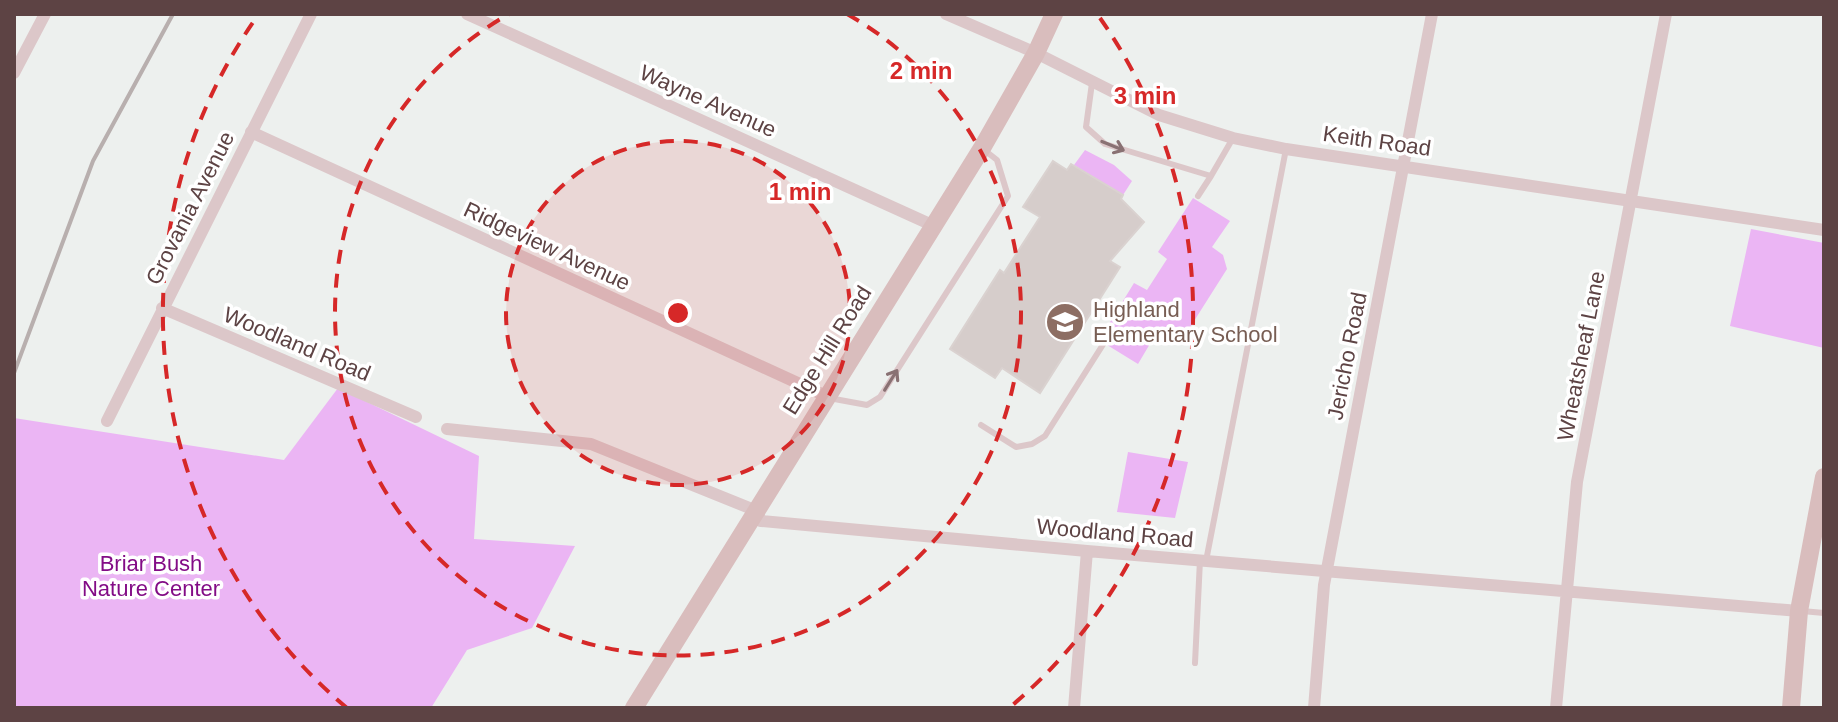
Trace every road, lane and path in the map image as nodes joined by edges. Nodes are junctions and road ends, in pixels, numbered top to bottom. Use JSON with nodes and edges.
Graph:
{"nodes":[{"id":1,"x":45,"y":14,"type":"edge"},
{"id":2,"x":311,"y":14,"type":"edge"},
{"id":3,"x":467,"y":14,"type":"edge"},
{"id":4,"x":946,"y":14,"type":"edge"},
{"id":5,"x":1054,"y":14,"type":"edge"},
{"id":6,"x":1432,"y":14,"type":"edge"},
{"id":7,"x":1666,"y":14,"type":"edge"},
{"id":8,"x":1036,"y":53,"type":"junction"},
{"id":9,"x":14,"y":73,"type":"edge"},
{"id":10,"x":1092,"y":83,"type":"junction"},
{"id":11,"x":251,"y":132,"type":"junction"},
{"id":12,"x":1233,"y":138,"type":"junction"},
{"id":13,"x":982,"y":148,"type":"junction"},
{"id":14,"x":1286,"y":149,"type":"junction"},
{"id":15,"x":1404,"y":165,"type":"junction"},
{"id":16,"x":1211,"y":176,"type":"junction"},
{"id":17,"x":1198,"y":196,"type":"dead end"},
{"id":18,"x":1631,"y":201,"type":"junction"},
{"id":19,"x":932,"y":225,"type":"junction"},
{"id":20,"x":1824,"y":230,"type":"edge"},
{"id":21,"x":162,"y":308,"type":"junction"},
{"id":22,"x":1104,"y":343,"type":"dead end"},
{"id":23,"x":826,"y":396,"type":"junction"},
{"id":24,"x":416,"y":417,"type":"dead end"},
{"id":25,"x":107,"y":421,"type":"dead end"},
{"id":26,"x":981,"y":425,"type":"dead end"},
{"id":27,"x":447,"y":429,"type":"dead end"},
{"id":28,"x":1824,"y":477,"type":"edge"},
{"id":29,"x":757,"y":511,"type":"junction"},
{"id":30,"x":1087,"y":551,"type":"junction"},
{"id":31,"x":1203,"y":560,"type":"junction"},
{"id":32,"x":1326,"y":570,"type":"junction"},
{"id":33,"x":1566,"y":590,"type":"junction"},
{"id":34,"x":1799,"y":611,"type":"junction"},
{"id":35,"x":1824,"y":613,"type":"edge"},
{"id":36,"x":1195,"y":663,"type":"dead end"},
{"id":37,"x":634,"y":708,"type":"edge"},
{"id":38,"x":1074,"y":708,"type":"edge"},
{"id":39,"x":1314,"y":708,"type":"edge"},
{"id":40,"x":1556,"y":708,"type":"edge"},
{"id":41,"x":1791,"y":708,"type":"edge"}],
"edges":[{"from":1,"to":9,"type":"street"},
{"from":2,"to":11,"type":"street","name":"Grovania Avenue"},
{"from":3,"to":19,"type":"street","name":"Wayne Avenue"},
{"from":4,"to":8,"type":"street","name":"Keith Road"},
{"from":5,"to":8,"type":"street","name":"Edge Hill Road"},
{"from":6,"to":15,"type":"street","name":"Jericho Road"},
{"from":7,"to":18,"type":"street","name":"Wheatsheaf Lane"},
{"from":8,"to":10,"type":"street","name":"Keith Road"},
{"from":8,"to":13,"type":"street","name":"Edge Hill Road"},
{"from":10,"to":12,"type":"street","name":"Keith Road"},
{"from":10,"to":16,"type":"lane","one_way":true},
{"from":11,"to":21,"type":"street","name":"Grovania Avenue"},
{"from":11,"to":23,"type":"street","name":"Ridgeview Avenue"},
{"from":12,"to":14,"type":"street","name":"Keith Road"},
{"from":12,"to":16,"type":"lane"},
{"from":13,"to":19,"type":"street","name":"Edge Hill Road"},
{"from":23,"to":13,"type":"lane","one_way":true},
{"from":14,"to":15,"type":"street","name":"Keith Road"},
{"from":14,"to":31,"type":"lane"},
{"from":15,"to":18,"type":"street","name":"Keith Road"},
{"from":15,"to":32,"type":"street","name":"Jericho Road"},
{"from":16,"to":17,"type":"lane"},
{"from":18,"to":20,"type":"street","name":"Keith Road"},
{"from":18,"to":33,"type":"street","name":"Wheatsheaf Lane"},
{"from":19,"to":23,"type":"street","name":"Edge Hill Road"},
{"from":21,"to":24,"type":"street","name":"Woodland Road"},
{"from":21,"to":25,"type":"street","name":"Grovania Avenue"},
{"from":22,"to":26,"type":"lane"},
{"from":23,"to":29,"type":"street","name":"Edge Hill Road"},
{"from":27,"to":29,"type":"street","name":"Woodland Road"},
{"from":28,"to":34,"type":"street"},
{"from":29,"to":30,"type":"street","name":"Woodland Road"},
{"from":29,"to":37,"type":"street","name":"Edge Hill Road"},
{"from":30,"to":31,"type":"street","name":"Woodland Road"},
{"from":30,"to":38,"type":"street"},
{"from":31,"to":32,"type":"street","name":"Woodland Road"},
{"from":31,"to":36,"type":"lane"},
{"from":32,"to":33,"type":"street","name":"Woodland Road"},
{"from":32,"to":39,"type":"street","name":"Jericho Road"},
{"from":33,"to":34,"type":"street","name":"Woodland Road"},
{"from":33,"to":40,"type":"street","name":"Wheatsheaf Lane"},
{"from":34,"to":35,"type":"lane"},
{"from":34,"to":41,"type":"street"}]}
